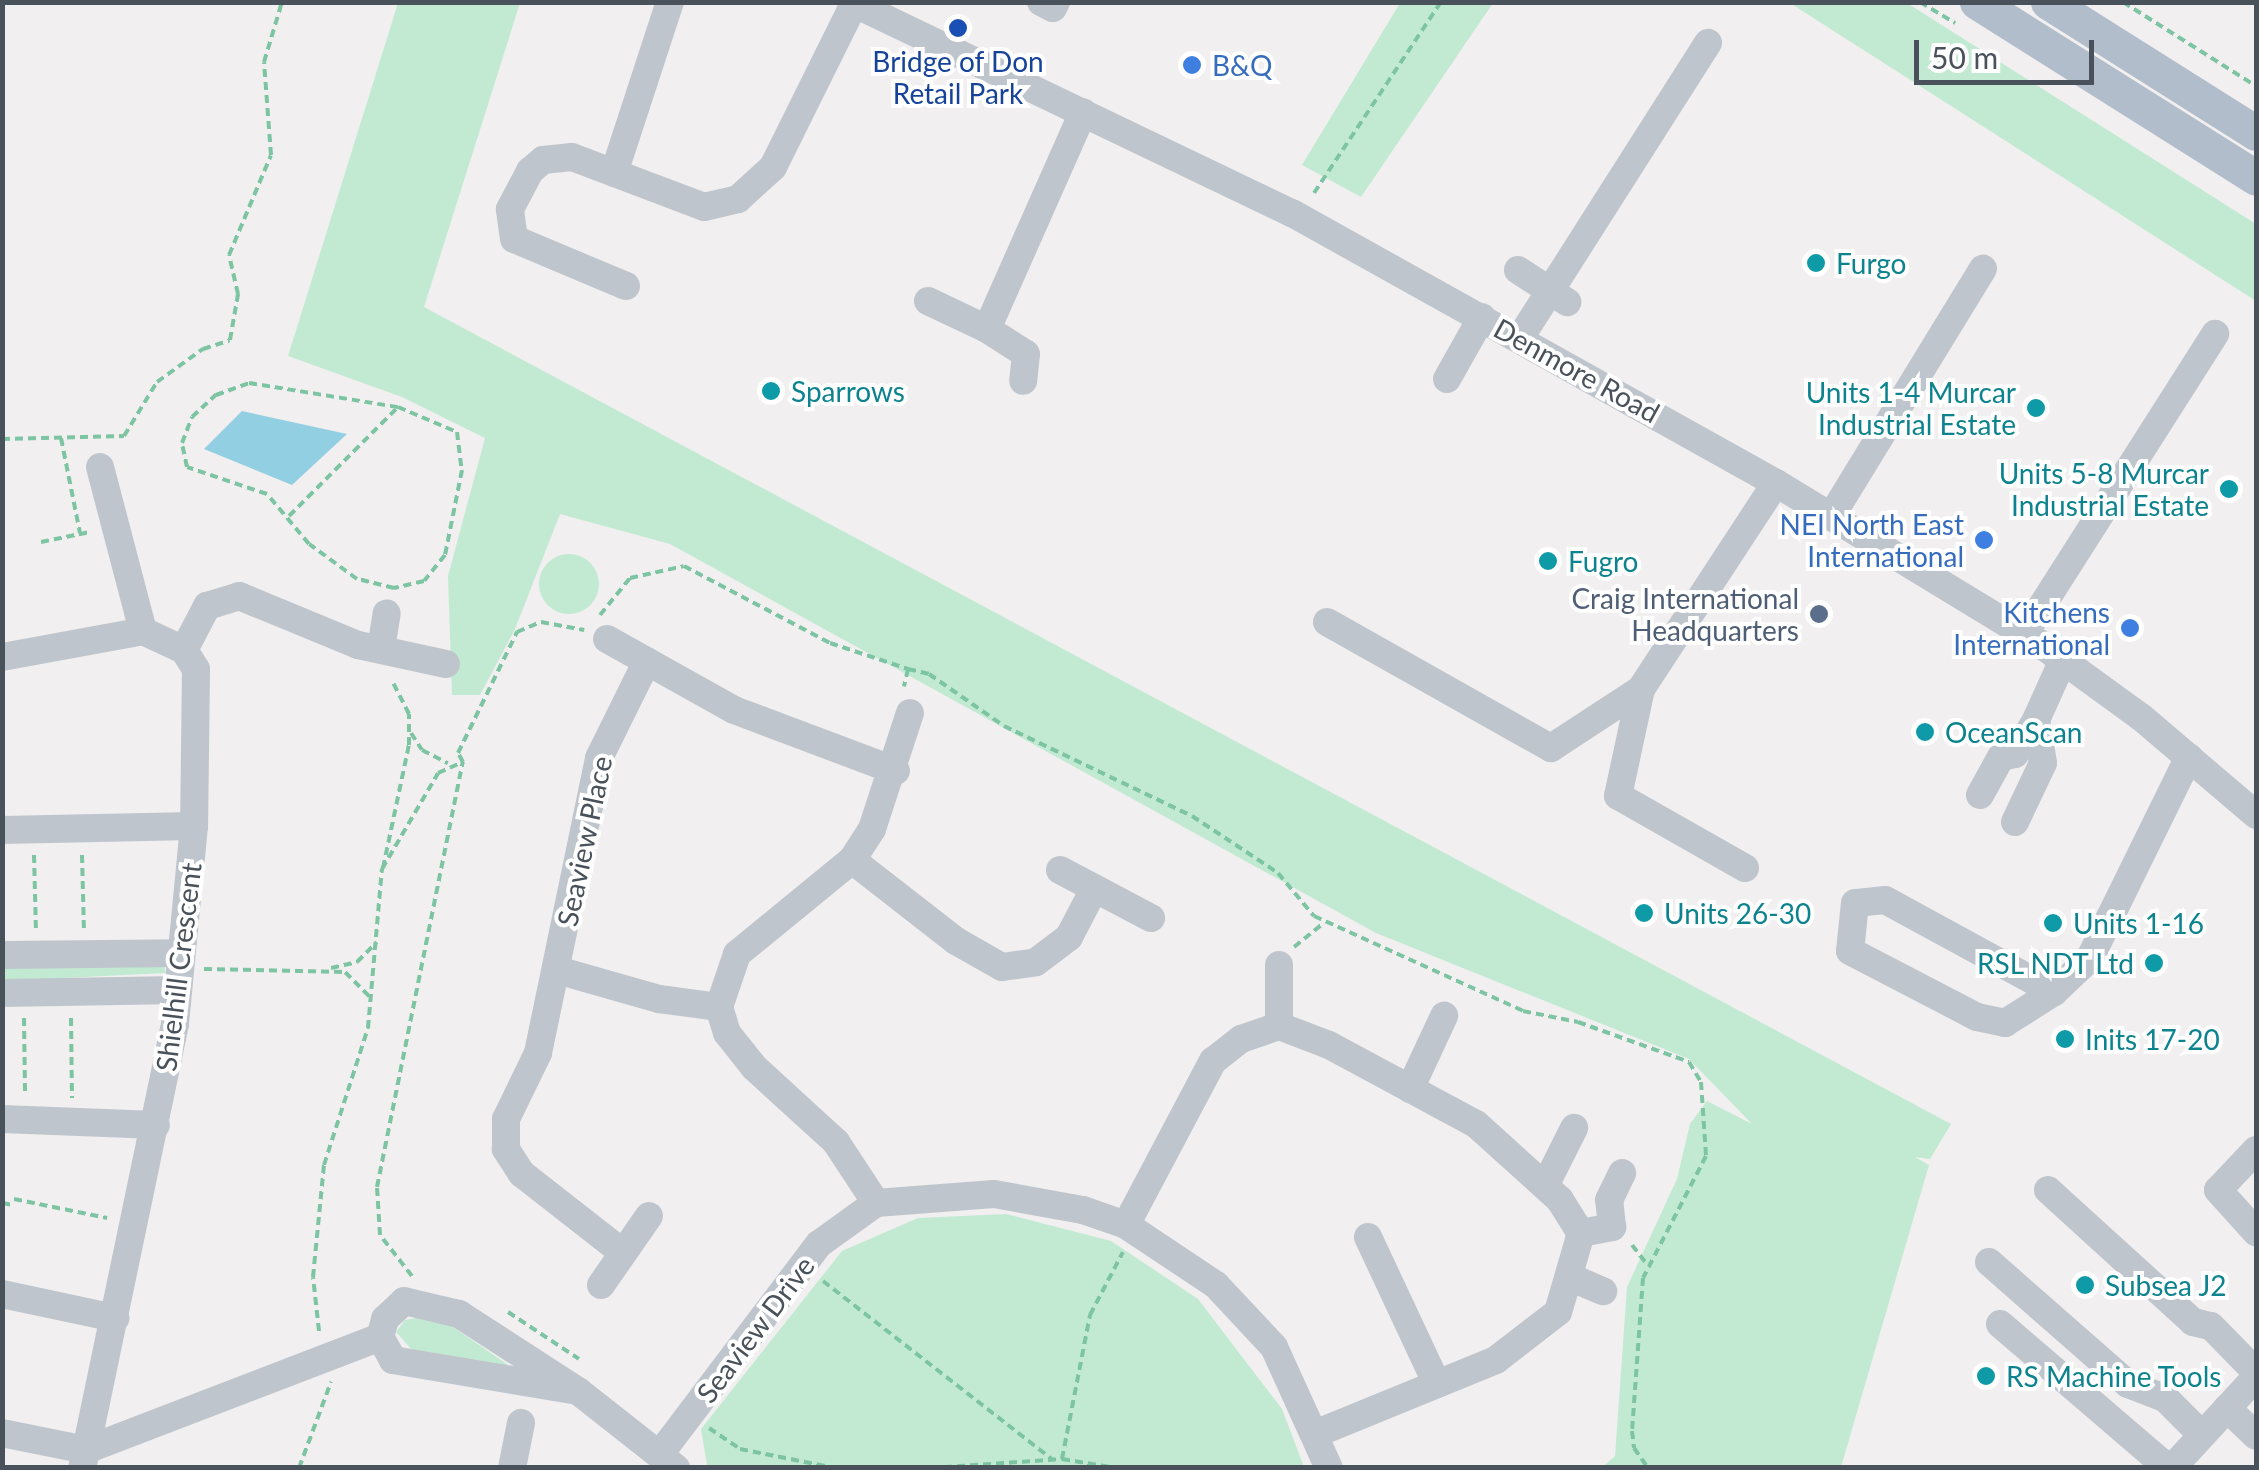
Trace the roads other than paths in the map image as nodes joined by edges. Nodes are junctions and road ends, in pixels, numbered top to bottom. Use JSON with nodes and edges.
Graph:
{"nodes":[{"id":1,"x":670,"y":2,"type":"edge"},
{"id":2,"x":1041,"y":2,"type":"edge"},
{"id":3,"x":1056,"y":2,"type":"edge"},
{"id":4,"x":1978,"y":2,"type":"edge"},
{"id":5,"x":2048,"y":2,"type":"edge"},
{"id":6,"x":866,"y":6,"type":"edge"},
{"id":7,"x":1708,"y":43,"type":"dead end"},
{"id":8,"x":1082,"y":112,"type":"junction"},
{"id":9,"x":2256,"y":133,"type":"edge"},
{"id":10,"x":614,"y":173,"type":"junction"},
{"id":11,"x":2256,"y":178,"type":"edge"},
{"id":12,"x":1983,"y":269,"type":"dead end"},
{"id":13,"x":1518,"y":270,"type":"dead end"},
{"id":14,"x":626,"y":286,"type":"dead end"},
{"id":15,"x":1559,"y":296,"type":"junction"},
{"id":16,"x":928,"y":301,"type":"dead end"},
{"id":17,"x":1482,"y":317,"type":"junction"},
{"id":18,"x":987,"y":328,"type":"junction"},
{"id":19,"x":2214,"y":334,"type":"dead end"},
{"id":20,"x":1520,"y":338,"type":"junction"},
{"id":21,"x":1447,"y":379,"type":"dead end"},
{"id":22,"x":1023,"y":381,"type":"dead end"},
{"id":23,"x":100,"y":467,"type":"dead end"},
{"id":24,"x":1776,"y":483,"type":"junction"},
{"id":25,"x":1832,"y":516,"type":"junction"},
{"id":26,"x":387,"y":613,"type":"dead end"},
{"id":27,"x":1327,"y":622,"type":"dead end"},
{"id":28,"x":602,"y":629,"type":"road end"},
{"id":29,"x":143,"y":631,"type":"junction"},
{"id":30,"x":2024,"y":634,"type":"junction"},
{"id":31,"x":381,"y":649,"type":"junction"},
{"id":32,"x":184,"y":650,"type":"junction"},
{"id":33,"x":2,"y":657,"type":"edge"},
{"id":34,"x":2063,"y":660,"type":"junction"},
{"id":35,"x":647,"y":661,"type":"junction"},
{"id":36,"x":446,"y":664,"type":"dead end"},
{"id":37,"x":1642,"y":689,"type":"junction"},
{"id":38,"x":910,"y":712,"type":"road end"},
{"id":39,"x":2036,"y":720,"type":"junction"},
{"id":40,"x":2190,"y":757,"type":"junction"},
{"id":41,"x":896,"y":771,"type":"junction"},
{"id":42,"x":1980,"y":795,"type":"dead end"},
{"id":43,"x":2256,"y":814,"type":"edge"},
{"id":44,"x":2015,"y":822,"type":"dead end"},
{"id":45,"x":194,"y":826,"type":"junction"},
{"id":46,"x":2,"y":830,"type":"edge"},
{"id":47,"x":852,"y":860,"type":"junction"},
{"id":48,"x":1745,"y":868,"type":"dead end"},
{"id":49,"x":1060,"y":870,"type":"dead end"},
{"id":50,"x":1094,"y":888,"type":"junction"},
{"id":51,"x":1150,"y":918,"type":"dead end"},
{"id":52,"x":2,"y":955,"type":"edge"},
{"id":53,"x":1279,"y":965,"type":"road end"},
{"id":54,"x":556,"y":970,"type":"junction"},
{"id":55,"x":185,"y":971,"type":"junction"},
{"id":56,"x":2054,"y":992,"type":"junction"},
{"id":57,"x":13,"y":1000,"type":"edge"},
{"id":58,"x":719,"y":1007,"type":"junction"},
{"id":59,"x":1444,"y":1016,"type":"dead end"},
{"id":60,"x":1279,"y":1026,"type":"junction"},
{"id":61,"x":1410,"y":1089,"type":"junction"},
{"id":62,"x":14,"y":1118,"type":"edge"},
{"id":63,"x":156,"y":1125,"type":"junction"},
{"id":64,"x":1574,"y":1128,"type":"dead end"},
{"id":65,"x":2256,"y":1150,"type":"edge"},
{"id":66,"x":1622,"y":1173,"type":"dead end"},
{"id":67,"x":1546,"y":1184,"type":"junction"},
{"id":68,"x":2048,"y":1190,"type":"dead end"},
{"id":69,"x":876,"y":1203,"type":"junction"},
{"id":70,"x":649,"y":1216,"type":"dead end"},
{"id":71,"x":1129,"y":1226,"type":"junction"},
{"id":72,"x":2256,"y":1232,"type":"edge"},
{"id":73,"x":1581,"y":1233,"type":"junction"},
{"id":74,"x":1368,"y":1237,"type":"dead end"},
{"id":75,"x":622,"y":1252,"type":"junction"},
{"id":76,"x":1989,"y":1262,"type":"dead end"},
{"id":77,"x":1572,"y":1278,"type":"junction"},
{"id":78,"x":601,"y":1284,"type":"dead end"},
{"id":79,"x":1603,"y":1292,"type":"dead end"},
{"id":80,"x":2,"y":1294,"type":"edge"},
{"id":81,"x":115,"y":1318,"type":"junction"},
{"id":82,"x":2000,"y":1324,"type":"dead end"},
{"id":83,"x":380,"y":1338,"type":"junction"},
{"id":84,"x":2256,"y":1375,"type":"edge"},
{"id":85,"x":1437,"y":1384,"type":"junction"},
{"id":86,"x":578,"y":1391,"type":"junction"},
{"id":87,"x":2227,"y":1408,"type":"junction"},
{"id":88,"x":520,"y":1423,"type":"dead end"},
{"id":89,"x":2,"y":1433,"type":"edge"},
{"id":90,"x":1317,"y":1433,"type":"junction"},
{"id":91,"x":2202,"y":1435,"type":"junction"},
{"id":92,"x":2256,"y":1436,"type":"edge"},
{"id":93,"x":84,"y":1459,"type":"edge"},
{"id":94,"x":668,"y":1461,"type":"edge"},
{"id":95,"x":512,"y":1468,"type":"edge"},
{"id":96,"x":1329,"y":1468,"type":"edge"},
{"id":97,"x":2170,"y":1468,"type":"edge"}],
"edges":[{"from":1,"to":10,"type":"street"},
{"from":2,"to":3,"type":"street"},
{"from":4,"to":11,"type":"main road"},
{"from":5,"to":9,"type":"main road"},
{"from":6,"to":8,"type":"street","name":"Denmore Road"},
{"from":6,"to":10,"type":"street"},
{"from":7,"to":15,"type":"street"},
{"from":8,"to":17,"type":"street","name":"Denmore Road"},
{"from":8,"to":18,"type":"street"},
{"from":10,"to":14,"type":"street"},
{"from":12,"to":25,"type":"street"},
{"from":13,"to":15,"type":"street"},
{"from":15,"to":20,"type":"street"},
{"from":16,"to":18,"type":"street"},
{"from":17,"to":20,"type":"street","name":"Denmore Road"},
{"from":17,"to":21,"type":"street"},
{"from":18,"to":22,"type":"street"},
{"from":19,"to":30,"type":"street"},
{"from":20,"to":24,"type":"street","name":"Denmore Road"},
{"from":23,"to":29,"type":"street"},
{"from":24,"to":25,"type":"street","name":"Denmore Road"},
{"from":24,"to":37,"type":"street"},
{"from":25,"to":30,"type":"street","name":"Denmore Road"},
{"from":26,"to":31,"type":"street"},
{"from":27,"to":37,"type":"street"},
{"from":28,"to":35,"type":"street"},
{"from":29,"to":32,"type":"street"},
{"from":29,"to":33,"type":"street"},
{"from":30,"to":34,"type":"street","name":"Denmore Road"},
{"from":31,"to":32,"type":"street"},
{"from":31,"to":36,"type":"street"},
{"from":32,"to":45,"type":"street","name":"Shielhill Crescent"},
{"from":34,"to":39,"type":"street"},
{"from":34,"to":40,"type":"street","name":"Denmore Road"},
{"from":35,"to":41,"type":"street"},
{"from":35,"to":54,"type":"street","name":"Seaview Place"},
{"from":37,"to":48,"type":"street"},
{"from":38,"to":41,"type":"street"},
{"from":39,"to":42,"type":"street"},
{"from":39,"to":44,"type":"street"},
{"from":40,"to":43,"type":"street","name":"Denmore Road"},
{"from":40,"to":56,"type":"street"},
{"from":41,"to":47,"type":"street"},
{"from":45,"to":46,"type":"street"},
{"from":45,"to":55,"type":"street","name":"Shielhill Crescent"},
{"from":47,"to":50,"type":"street"},
{"from":47,"to":58,"type":"street"},
{"from":49,"to":50,"type":"street"},
{"from":50,"to":51,"type":"street"},
{"from":52,"to":55,"type":"street"},
{"from":53,"to":60,"type":"street"},
{"from":54,"to":58,"type":"street"},
{"from":54,"to":75,"type":"street","name":"Seaview Place"},
{"from":55,"to":57,"type":"street"},
{"from":55,"to":63,"type":"street","name":"Shielhill Crescent"},
{"from":56,"to":56,"type":"street"},
{"from":58,"to":69,"type":"street"},
{"from":59,"to":61,"type":"street"},
{"from":60,"to":61,"type":"street"},
{"from":60,"to":71,"type":"street"},
{"from":61,"to":67,"type":"street"},
{"from":62,"to":63,"type":"street"},
{"from":63,"to":81,"type":"street","name":"Shielhill Crescent"},
{"from":64,"to":67,"type":"street"},
{"from":65,"to":72,"type":"street"},
{"from":66,"to":73,"type":"street"},
{"from":67,"to":73,"type":"street"},
{"from":68,"to":84,"type":"street"},
{"from":69,"to":71,"type":"street"},
{"from":69,"to":94,"type":"street","name":"Seaview Drive"},
{"from":70,"to":75,"type":"street"},
{"from":71,"to":90,"type":"street"},
{"from":73,"to":77,"type":"street"},
{"from":74,"to":85,"type":"street"},
{"from":75,"to":78,"type":"street"},
{"from":76,"to":91,"type":"street"},
{"from":77,"to":79,"type":"street"},
{"from":77,"to":85,"type":"street"},
{"from":80,"to":81,"type":"street"},
{"from":81,"to":93,"type":"street","name":"Shielhill Crescent"},
{"from":82,"to":97,"type":"street"},
{"from":83,"to":86,"type":"street"},
{"from":83,"to":86,"type":"street"},
{"from":83,"to":93,"type":"street"},
{"from":84,"to":87,"type":"street"},
{"from":85,"to":90,"type":"street"},
{"from":86,"to":94,"type":"street"},
{"from":87,"to":91,"type":"street"},
{"from":87,"to":92,"type":"street"},
{"from":88,"to":95,"type":"street"},
{"from":89,"to":93,"type":"street"},
{"from":90,"to":96,"type":"street"},
{"from":91,"to":97,"type":"street"}]}
